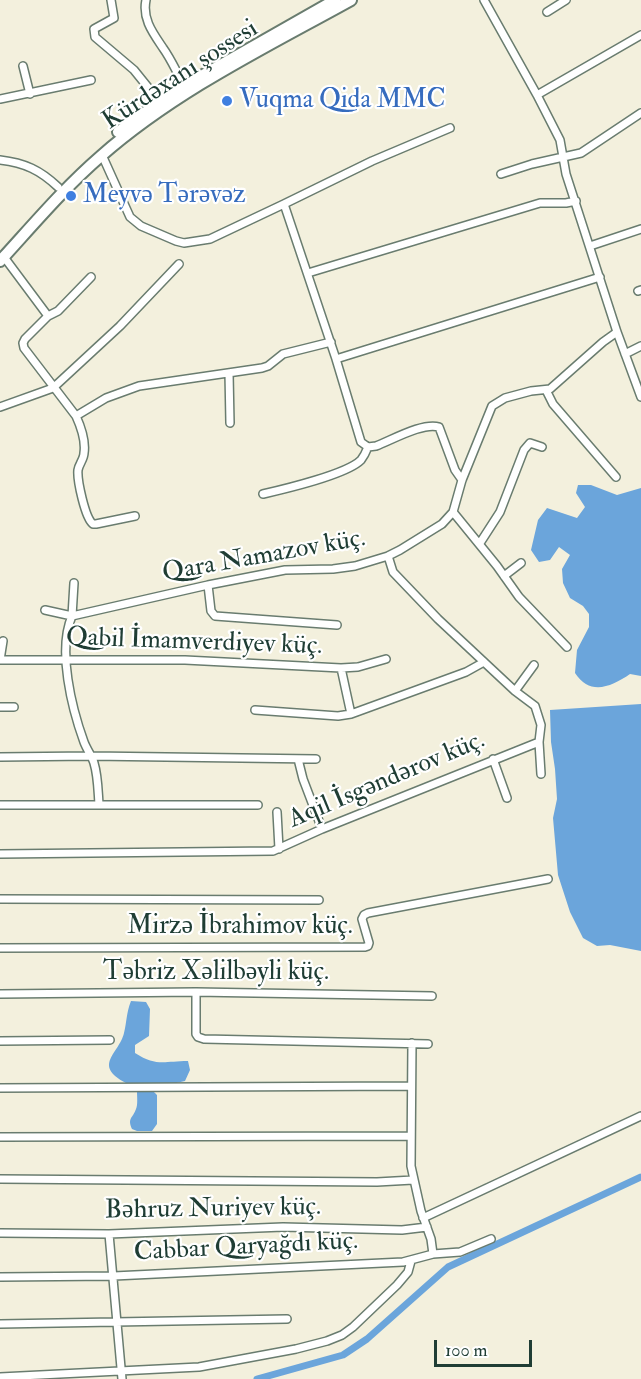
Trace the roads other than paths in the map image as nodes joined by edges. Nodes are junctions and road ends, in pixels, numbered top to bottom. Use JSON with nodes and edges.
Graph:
{"nodes":[{"id":1,"x":111,"y":0,"type":"edge"},
{"id":2,"x":146,"y":0,"type":"edge"},
{"id":3,"x":335,"y":0,"type":"edge"},
{"id":4,"x":351,"y":0,"type":"edge"},
{"id":5,"x":484,"y":0,"type":"edge"},
{"id":6,"x":566,"y":0,"type":"edge"},
{"id":7,"x":547,"y":12,"type":"dead end"},
{"id":8,"x":641,"y":35,"type":"edge"},
{"id":9,"x":23,"y":66,"type":"dead end"},
{"id":10,"x":91,"y":81,"type":"dead end"},
{"id":11,"x":184,"y":86,"type":"junction"},
{"id":12,"x":30,"y":94,"type":"junction"},
{"id":13,"x":537,"y":95,"type":"junction"},
{"id":14,"x":0,"y":99,"type":"edge"},
{"id":15,"x":159,"y":101,"type":"junction"},
{"id":16,"x":641,"y":113,"type":"edge"},
{"id":17,"x":450,"y":128,"type":"dead end"},
{"id":18,"x":102,"y":155,"type":"junction"},
{"id":19,"x":563,"y":157,"type":"junction"},
{"id":20,"x":0,"y":160,"type":"edge"},
{"id":21,"x":501,"y":174,"type":"dead end"},
{"id":22,"x":60,"y":190,"type":"junction"},
{"id":23,"x":576,"y":201,"type":"junction"},
{"id":24,"x":284,"y":204,"type":"junction"},
{"id":25,"x":641,"y":229,"type":"edge"},
{"id":26,"x":590,"y":246,"type":"junction"},
{"id":27,"x":1,"y":256,"type":"edge"},
{"id":28,"x":180,"y":264,"type":"dead end"},
{"id":29,"x":308,"y":273,"type":"junction"},
{"id":30,"x":91,"y":277,"type":"dead end"},
{"id":31,"x":600,"y":277,"type":"junction"},
{"id":32,"x":48,"y":316,"type":"junction"},
{"id":33,"x":617,"y":332,"type":"junction"},
{"id":34,"x":331,"y":342,"type":"junction"},
{"id":35,"x":641,"y":346,"type":"edge"},
{"id":36,"x":626,"y":354,"type":"junction"},
{"id":37,"x":336,"y":359,"type":"junction"},
{"id":38,"x":229,"y":373,"type":"junction"},
{"id":39,"x":53,"y":388,"type":"junction"},
{"id":40,"x":546,"y":390,"type":"junction"},
{"id":41,"x":641,"y":397,"type":"edge"},
{"id":42,"x":0,"y":406,"type":"edge"},
{"id":43,"x":75,"y":416,"type":"junction"},
{"id":44,"x":230,"y":423,"type":"dead end"},
{"id":45,"x":368,"y":447,"type":"junction"},
{"id":46,"x":542,"y":447,"type":"dead end"},
{"id":47,"x":616,"y":477,"type":"dead end"},
{"id":48,"x":462,"y":480,"type":"junction"},
{"id":49,"x":263,"y":494,"type":"dead end"},
{"id":50,"x":453,"y":512,"type":"junction"},
{"id":51,"x":135,"y":516,"type":"dead end"},
{"id":52,"x":480,"y":543,"type":"junction"},
{"id":53,"x":388,"y":556,"type":"junction"},
{"id":54,"x":521,"y":563,"type":"dead end"},
{"id":55,"x":504,"y":576,"type":"junction"},
{"id":56,"x":74,"y":583,"type":"dead end"},
{"id":57,"x":208,"y":585,"type":"junction"},
{"id":58,"x":45,"y":610,"type":"dead end"},
{"id":59,"x":72,"y":616,"type":"junction"},
{"id":60,"x":337,"y":625,"type":"dead end"},
{"id":61,"x":3,"y":641,"type":"dead end"},
{"id":62,"x":567,"y":647,"type":"dead end"},
{"id":63,"x":0,"y":660,"type":"edge"},
{"id":64,"x":65,"y":660,"type":"junction"},
{"id":65,"x":386,"y":660,"type":"dead end"},
{"id":66,"x":484,"y":662,"type":"junction"},
{"id":67,"x":534,"y":665,"type":"dead end"},
{"id":68,"x":341,"y":668,"type":"junction"},
{"id":69,"x":515,"y":691,"type":"junction"},
{"id":70,"x":0,"y":707,"type":"edge"},
{"id":71,"x":14,"y":707,"type":"dead end"},
{"id":72,"x":255,"y":710,"type":"dead end"},
{"id":73,"x":351,"y":714,"type":"junction"},
{"id":74,"x":539,"y":742,"type":"junction"},
{"id":75,"x":91,"y":756,"type":"junction"},
{"id":76,"x":0,"y":757,"type":"edge"},
{"id":77,"x":298,"y":759,"type":"junction"},
{"id":78,"x":316,"y":759,"type":"dead end"},
{"id":79,"x":493,"y":759,"type":"junction"},
{"id":80,"x":541,"y":774,"type":"dead end"},
{"id":81,"x":507,"y":798,"type":"dead end"},
{"id":82,"x":99,"y":804,"type":"junction"},
{"id":83,"x":0,"y":805,"type":"edge"},
{"id":84,"x":258,"y":805,"type":"dead end"},
{"id":85,"x":277,"y":813,"type":"dead end"},
{"id":86,"x":322,"y":829,"type":"junction"},
{"id":87,"x":279,"y":849,"type":"junction"},
{"id":88,"x":0,"y":854,"type":"edge"},
{"id":89,"x":548,"y":879,"type":"dead end"},
{"id":90,"x":0,"y":899,"type":"edge"},
{"id":91,"x":319,"y":900,"type":"dead end"},
{"id":92,"x":0,"y":948,"type":"edge"},
{"id":93,"x":196,"y":992,"type":"junction"},
{"id":94,"x":0,"y":994,"type":"edge"},
{"id":95,"x":432,"y":996,"type":"dead end"},
{"id":96,"x":110,"y":1040,"type":"dead end"},
{"id":97,"x":0,"y":1041,"type":"edge"},
{"id":98,"x":412,"y":1043,"type":"junction"},
{"id":99,"x":428,"y":1044,"type":"dead end"},
{"id":100,"x":411,"y":1086,"type":"junction"},
{"id":101,"x":0,"y":1088,"type":"edge"},
{"id":102,"x":641,"y":1116,"type":"edge"},
{"id":103,"x":411,"y":1136,"type":"junction"},
{"id":104,"x":0,"y":1137,"type":"edge"},
{"id":105,"x":0,"y":1179,"type":"edge"},
{"id":106,"x":413,"y":1180,"type":"junction"},
{"id":107,"x":423,"y":1218,"type":"junction"},
{"id":108,"x":427,"y":1227,"type":"junction"},
{"id":109,"x":0,"y":1233,"type":"edge"},
{"id":110,"x":109,"y":1234,"type":"junction"},
{"id":111,"x":491,"y":1239,"type":"dead end"},
{"id":112,"x":433,"y":1254,"type":"junction"},
{"id":113,"x":411,"y":1261,"type":"junction"},
{"id":114,"x":114,"y":1276,"type":"junction"},
{"id":115,"x":0,"y":1277,"type":"edge"},
{"id":116,"x":287,"y":1319,"type":"dead end"},
{"id":117,"x":117,"y":1322,"type":"junction"},
{"id":118,"x":0,"y":1324,"type":"edge"},
{"id":119,"x":121,"y":1375,"type":"edge"},
{"id":120,"x":0,"y":1377,"type":"edge"}],
"edges":[{"from":1,"to":15,"type":"street"},
{"from":2,"to":11,"type":"street"},
{"from":3,"to":11,"type":"main road","name":"Kürdəxanı şossesi"},
{"from":4,"to":18,"type":"main road","name":"Kürdəxanı şossesi"},
{"from":5,"to":13,"type":"street"},
{"from":6,"to":7,"type":"street"},
{"from":8,"to":13,"type":"street"},
{"from":9,"to":12,"type":"street"},
{"from":10,"to":12,"type":"street"},
{"from":11,"to":15,"type":"main road","name":"Kürdəxanı şossesi"},
{"from":12,"to":14,"type":"street"},
{"from":13,"to":19,"type":"street"},
{"from":15,"to":22,"type":"main road","name":"Kürdəxanı şossesi"},
{"from":16,"to":19,"type":"street"},
{"from":17,"to":24,"type":"street"},
{"from":18,"to":22,"type":"main road","name":"Kürdəxanı şossesi"},
{"from":18,"to":24,"type":"street"},
{"from":19,"to":21,"type":"street"},
{"from":19,"to":23,"type":"street"},
{"from":20,"to":22,"type":"street"},
{"from":22,"to":27,"type":"main road","name":"Kürdəxanı şossesi"},
{"from":23,"to":26,"type":"street"},
{"from":23,"to":29,"type":"street"},
{"from":24,"to":29,"type":"street"},
{"from":25,"to":26,"type":"street"},
{"from":26,"to":31,"type":"street"},
{"from":27,"to":32,"type":"street"},
{"from":28,"to":39,"type":"street"},
{"from":29,"to":34,"type":"street"},
{"from":30,"to":32,"type":"street"},
{"from":31,"to":33,"type":"street"},
{"from":31,"to":37,"type":"street"},
{"from":32,"to":39,"type":"street"},
{"from":33,"to":36,"type":"street"},
{"from":33,"to":40,"type":"street"},
{"from":34,"to":37,"type":"street"},
{"from":34,"to":38,"type":"street"},
{"from":35,"to":36,"type":"street"},
{"from":36,"to":41,"type":"street"},
{"from":37,"to":45,"type":"street"},
{"from":38,"to":43,"type":"street"},
{"from":38,"to":44,"type":"street"},
{"from":39,"to":42,"type":"street"},
{"from":39,"to":43,"type":"street"},
{"from":40,"to":47,"type":"street"},
{"from":40,"to":48,"type":"street"},
{"from":43,"to":51,"type":"street"},
{"from":45,"to":48,"type":"street"},
{"from":45,"to":49,"type":"street"},
{"from":46,"to":52,"type":"street"},
{"from":48,"to":50,"type":"street"},
{"from":50,"to":52,"type":"street"},
{"from":50,"to":53,"type":"street","name":"Qara Namazov küç."},
{"from":52,"to":55,"type":"street"},
{"from":53,"to":57,"type":"street","name":"Qara Namazov küç."},
{"from":53,"to":66,"type":"street"},
{"from":54,"to":55,"type":"street"},
{"from":55,"to":62,"type":"street"},
{"from":56,"to":59,"type":"street"},
{"from":57,"to":59,"type":"street","name":"Qara Namazov küç."},
{"from":57,"to":60,"type":"street"},
{"from":58,"to":59,"type":"street"},
{"from":59,"to":64,"type":"street"},
{"from":61,"to":63,"type":"street"},
{"from":63,"to":64,"type":"street","name":"Qabil İmamverdiyev küç."},
{"from":64,"to":68,"type":"street","name":"Qabil İmamverdiyev küç."},
{"from":64,"to":75,"type":"street"},
{"from":65,"to":68,"type":"street"},
{"from":66,"to":69,"type":"street"},
{"from":66,"to":73,"type":"street"},
{"from":67,"to":69,"type":"street"},
{"from":68,"to":73,"type":"street","name":"Qabil İmamverdiyev küç."},
{"from":69,"to":74,"type":"street"},
{"from":70,"to":71,"type":"street"},
{"from":72,"to":73,"type":"street"},
{"from":74,"to":79,"type":"street","name":"Aqil İsgəndərov küç."},
{"from":74,"to":80,"type":"street"},
{"from":75,"to":76,"type":"street"},
{"from":75,"to":77,"type":"street"},
{"from":75,"to":82,"type":"street"},
{"from":77,"to":78,"type":"street"},
{"from":77,"to":86,"type":"street"},
{"from":79,"to":81,"type":"street"},
{"from":79,"to":86,"type":"street","name":"Aqil İsgəndərov küç."},
{"from":82,"to":83,"type":"street"},
{"from":82,"to":84,"type":"street"},
{"from":85,"to":87,"type":"street"},
{"from":86,"to":87,"type":"street","name":"Aqil İsgəndərov küç."},
{"from":87,"to":88,"type":"street","name":"Aqil İsgəndərov küç."},
{"from":89,"to":92,"type":"street","name":"Mirzə İbrahimov küç."},
{"from":90,"to":91,"type":"street"},
{"from":93,"to":94,"type":"street","name":"Təbriz Xəlilbəyli küç."},
{"from":93,"to":95,"type":"street","name":"Təbriz Xəlilbəyli küç."},
{"from":93,"to":98,"type":"street"},
{"from":96,"to":97,"type":"street"},
{"from":98,"to":99,"type":"street"},
{"from":98,"to":100,"type":"street"},
{"from":100,"to":101,"type":"street"},
{"from":100,"to":103,"type":"street"},
{"from":102,"to":107,"type":"street"},
{"from":103,"to":104,"type":"street"},
{"from":103,"to":106,"type":"street"},
{"from":105,"to":106,"type":"street"},
{"from":106,"to":107,"type":"street"},
{"from":107,"to":108,"type":"street"},
{"from":108,"to":110,"type":"street","name":"Bəhruz Nuriyev küç."},
{"from":108,"to":112,"type":"street"},
{"from":109,"to":110,"type":"street","name":"Bəhruz Nuriyev küç."},
{"from":110,"to":114,"type":"street"},
{"from":111,"to":112,"type":"street","name":"Cabbar Qaryağdı küç."},
{"from":112,"to":113,"type":"street","name":"Cabbar Qaryağdı küç."},
{"from":113,"to":114,"type":"street","name":"Cabbar Qaryağdı küç."},
{"from":113,"to":119,"type":"street"},
{"from":114,"to":115,"type":"street","name":"Cabbar Qaryağdı küç."},
{"from":114,"to":117,"type":"street"},
{"from":116,"to":117,"type":"street"},
{"from":117,"to":118,"type":"street"},
{"from":117,"to":119,"type":"street"},
{"from":119,"to":120,"type":"street"}]}
